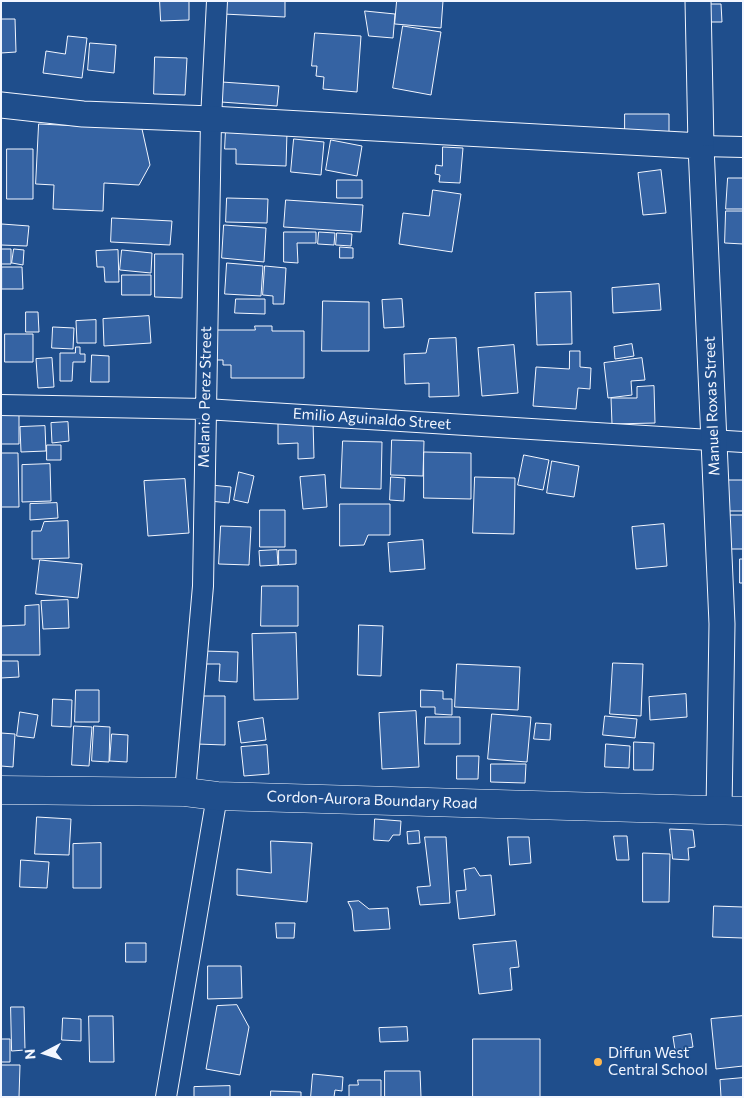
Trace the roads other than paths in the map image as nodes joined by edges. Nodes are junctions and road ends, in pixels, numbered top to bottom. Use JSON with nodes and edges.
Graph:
{"nodes":[{"id":1,"x":217,"y":1,"type":"edge"},
{"id":2,"x":698,"y":1,"type":"edge"},
{"id":3,"x":1,"y":105,"type":"edge"},
{"id":4,"x":211,"y":119,"type":"junction"},
{"id":5,"x":702,"y":146,"type":"junction"},
{"id":6,"x":743,"y":147,"type":"edge"},
{"id":7,"x":1,"y":405,"type":"edge"},
{"id":8,"x":205,"y":409,"type":"junction"},
{"id":9,"x":713,"y":441,"type":"junction"},
{"id":10,"x":743,"y":442,"type":"edge"},
{"id":11,"x":1,"y":790,"type":"edge"},
{"id":12,"x":185,"y":792,"type":"junction"},
{"id":13,"x":217,"y":796,"type":"junction"},
{"id":14,"x":731,"y":810,"type":"edge"},
{"id":15,"x":166,"y":1097,"type":"edge"}],
"edges":[{"from":1,"to":4,"type":"street","name":"Melanio Perez Street"},
{"from":2,"to":5,"type":"street","name":"Manuel Roxas Street"},
{"from":3,"to":4,"type":"street"},
{"from":4,"to":5,"type":"street"},
{"from":4,"to":8,"type":"street","name":"Melanio Perez Street"},
{"from":5,"to":6,"type":"street"},
{"from":5,"to":9,"type":"street","name":"Manuel Roxas Street"},
{"from":7,"to":8,"type":"street","name":"Emilio Aguinaldo Street"},
{"from":8,"to":9,"type":"street","name":"Emilio Aguinaldo Street"},
{"from":8,"to":12,"type":"street","name":"Melanio Perez Street"},
{"from":9,"to":10,"type":"street","name":"Emilio Aguinaldo Street"},
{"from":9,"to":14,"type":"street","name":"Manuel Roxas Street"},
{"from":11,"to":12,"type":"main road","name":"Cordon-Aurora Boundary Road"},
{"from":12,"to":13,"type":"main road","name":"Cordon-Aurora Boundary Road"},
{"from":13,"to":14,"type":"main road","name":"Cordon-Aurora Boundary Road"},
{"from":13,"to":15,"type":"street"}]}
